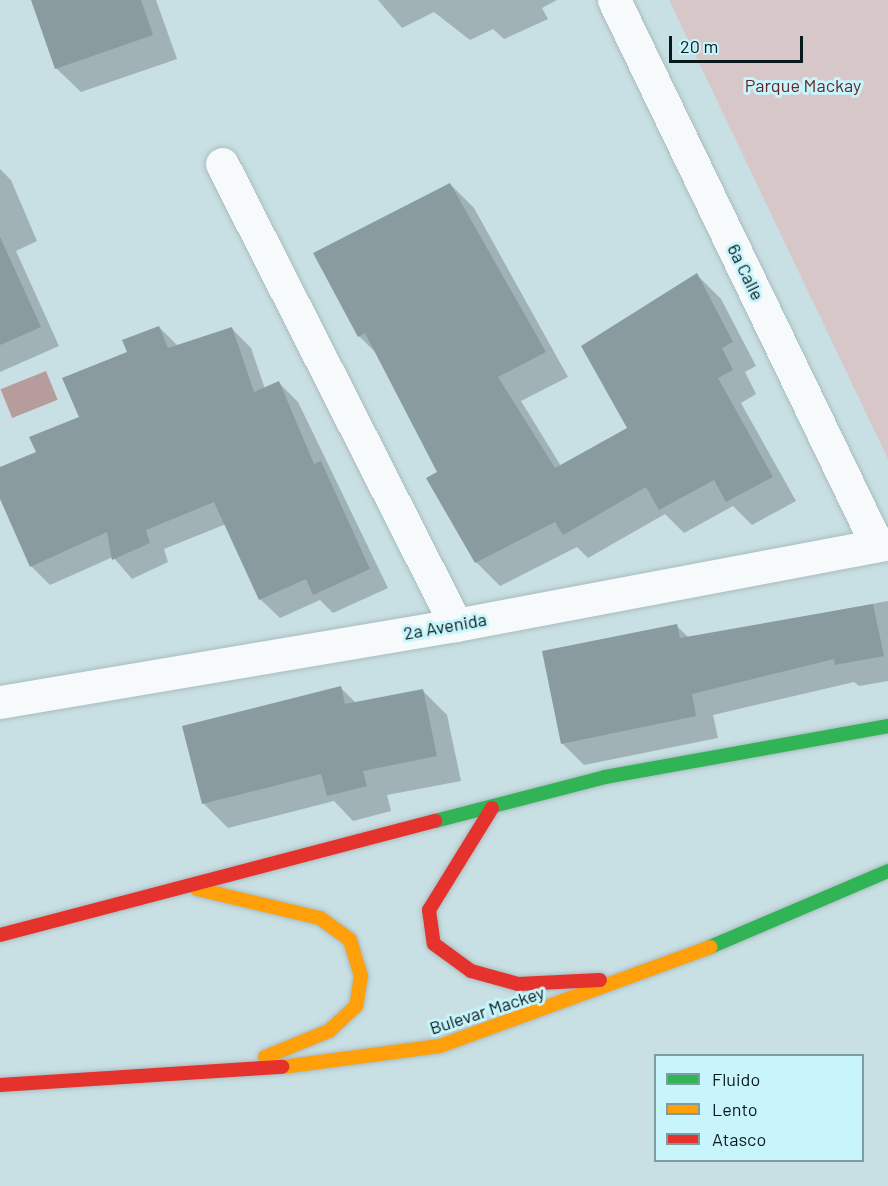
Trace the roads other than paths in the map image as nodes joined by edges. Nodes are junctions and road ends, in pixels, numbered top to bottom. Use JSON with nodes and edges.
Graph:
{"nodes":[{"id":1,"x":614,"y":0,"type":"edge"},
{"id":2,"x":222,"y":164,"type":"dead end"},
{"id":3,"x":883,"y":544,"type":"edge"},
{"id":4,"x":456,"y":625,"type":"junction"},
{"id":5,"x":0,"y":702,"type":"edge"},
{"id":6,"x":888,"y":726,"type":"edge"},
{"id":7,"x":492,"y":808,"type":"junction"},
{"id":8,"x":888,"y":871,"type":"edge"},
{"id":9,"x":192,"y":888,"type":"junction"},
{"id":10,"x":0,"y":935,"type":"edge"},
{"id":11,"x":636,"y":978,"type":"junction"},
{"id":12,"x":241,"y":1067,"type":"junction"},
{"id":13,"x":0,"y":1086,"type":"edge"}],
"edges":[{"from":1,"to":3,"type":"street","name":"6a Calle"},
{"from":2,"to":4,"type":"street"},
{"from":3,"to":4,"type":"street","name":"2a Avenida"},
{"from":4,"to":5,"type":"street","name":"2a Avenida"},
{"from":6,"to":7,"type":"main road"},
{"from":7,"to":9,"type":"main road"},
{"from":7,"to":11,"type":"main road"},
{"from":8,"to":11,"type":"main road","name":"Bulevar Mackey"},
{"from":9,"to":10,"type":"main road"},
{"from":9,"to":12,"type":"main road"},
{"from":11,"to":12,"type":"main road","name":"Bulevar Mackey"},
{"from":12,"to":13,"type":"main road","name":"Bulevar Mackey"}]}
